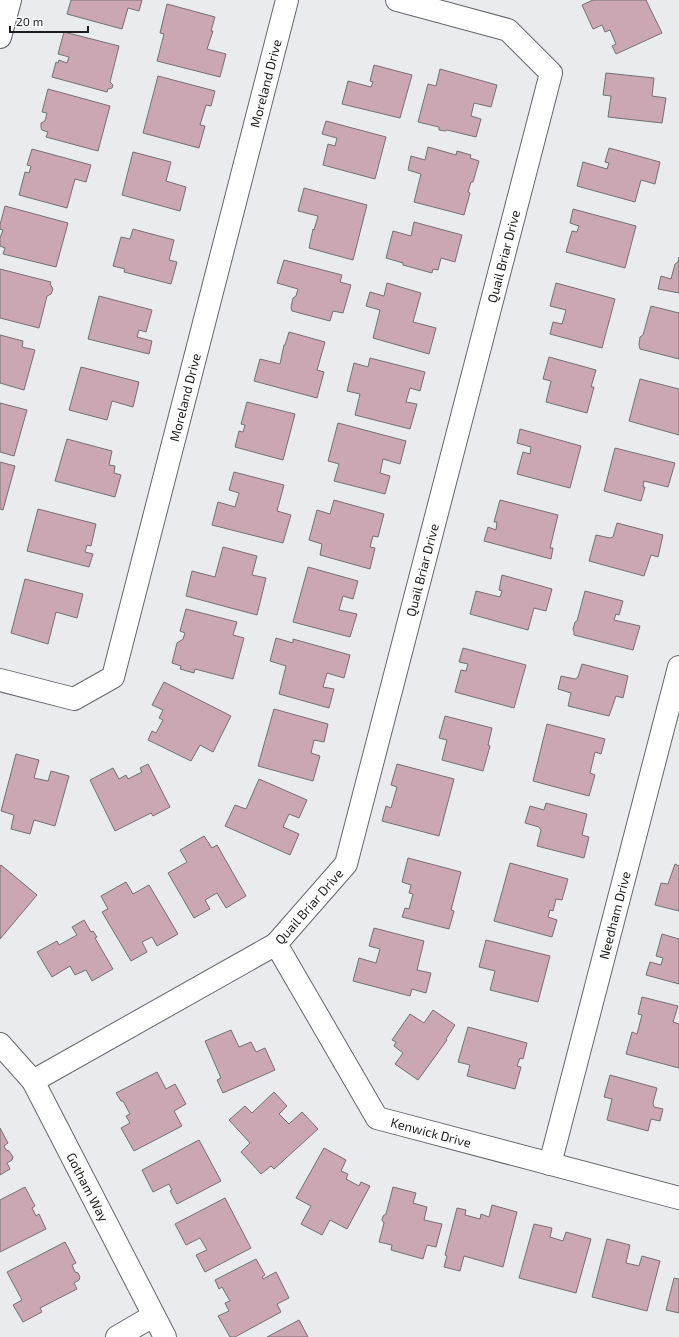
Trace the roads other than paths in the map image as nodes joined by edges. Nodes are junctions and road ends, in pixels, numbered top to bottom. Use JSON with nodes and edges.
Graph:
{"nodes":[{"id":1,"x":10,"y":0,"type":"edge"},
{"id":2,"x":287,"y":0,"type":"edge"},
{"id":3,"x":397,"y":0,"type":"edge"},
{"id":4,"x":0,"y":38,"type":"edge"},
{"id":5,"x":679,"y":667,"type":"edge"},
{"id":6,"x":0,"y":680,"type":"edge"},
{"id":7,"x":276,"y":944,"type":"junction"},
{"id":8,"x":0,"y":1044,"type":"edge"},
{"id":9,"x":32,"y":1081,"type":"junction"},
{"id":10,"x":550,"y":1164,"type":"junction"},
{"id":11,"x":679,"y":1198,"type":"edge"},
{"id":12,"x":153,"y":1316,"type":"junction"},
{"id":13,"x":118,"y":1337,"type":"edge"},
{"id":14,"x":164,"y":1337,"type":"edge"}],
"edges":[{"from":1,"to":4,"type":"street"},
{"from":2,"to":6,"type":"street","name":"Moreland Drive"},
{"from":3,"to":7,"type":"street","name":"Quail Briar Drive"},
{"from":5,"to":10,"type":"street","name":"Needham Drive"},
{"from":7,"to":9,"type":"street","name":"Quail Briar Drive"},
{"from":7,"to":10,"type":"street","name":"Kenwick Drive"},
{"from":8,"to":9,"type":"street","name":"Gotham Way"},
{"from":9,"to":12,"type":"street","name":"Gotham Way"},
{"from":10,"to":11,"type":"street","name":"Kenwick Drive"},
{"from":12,"to":13,"type":"street"},
{"from":12,"to":14,"type":"street","name":"Gotham Way"}]}
